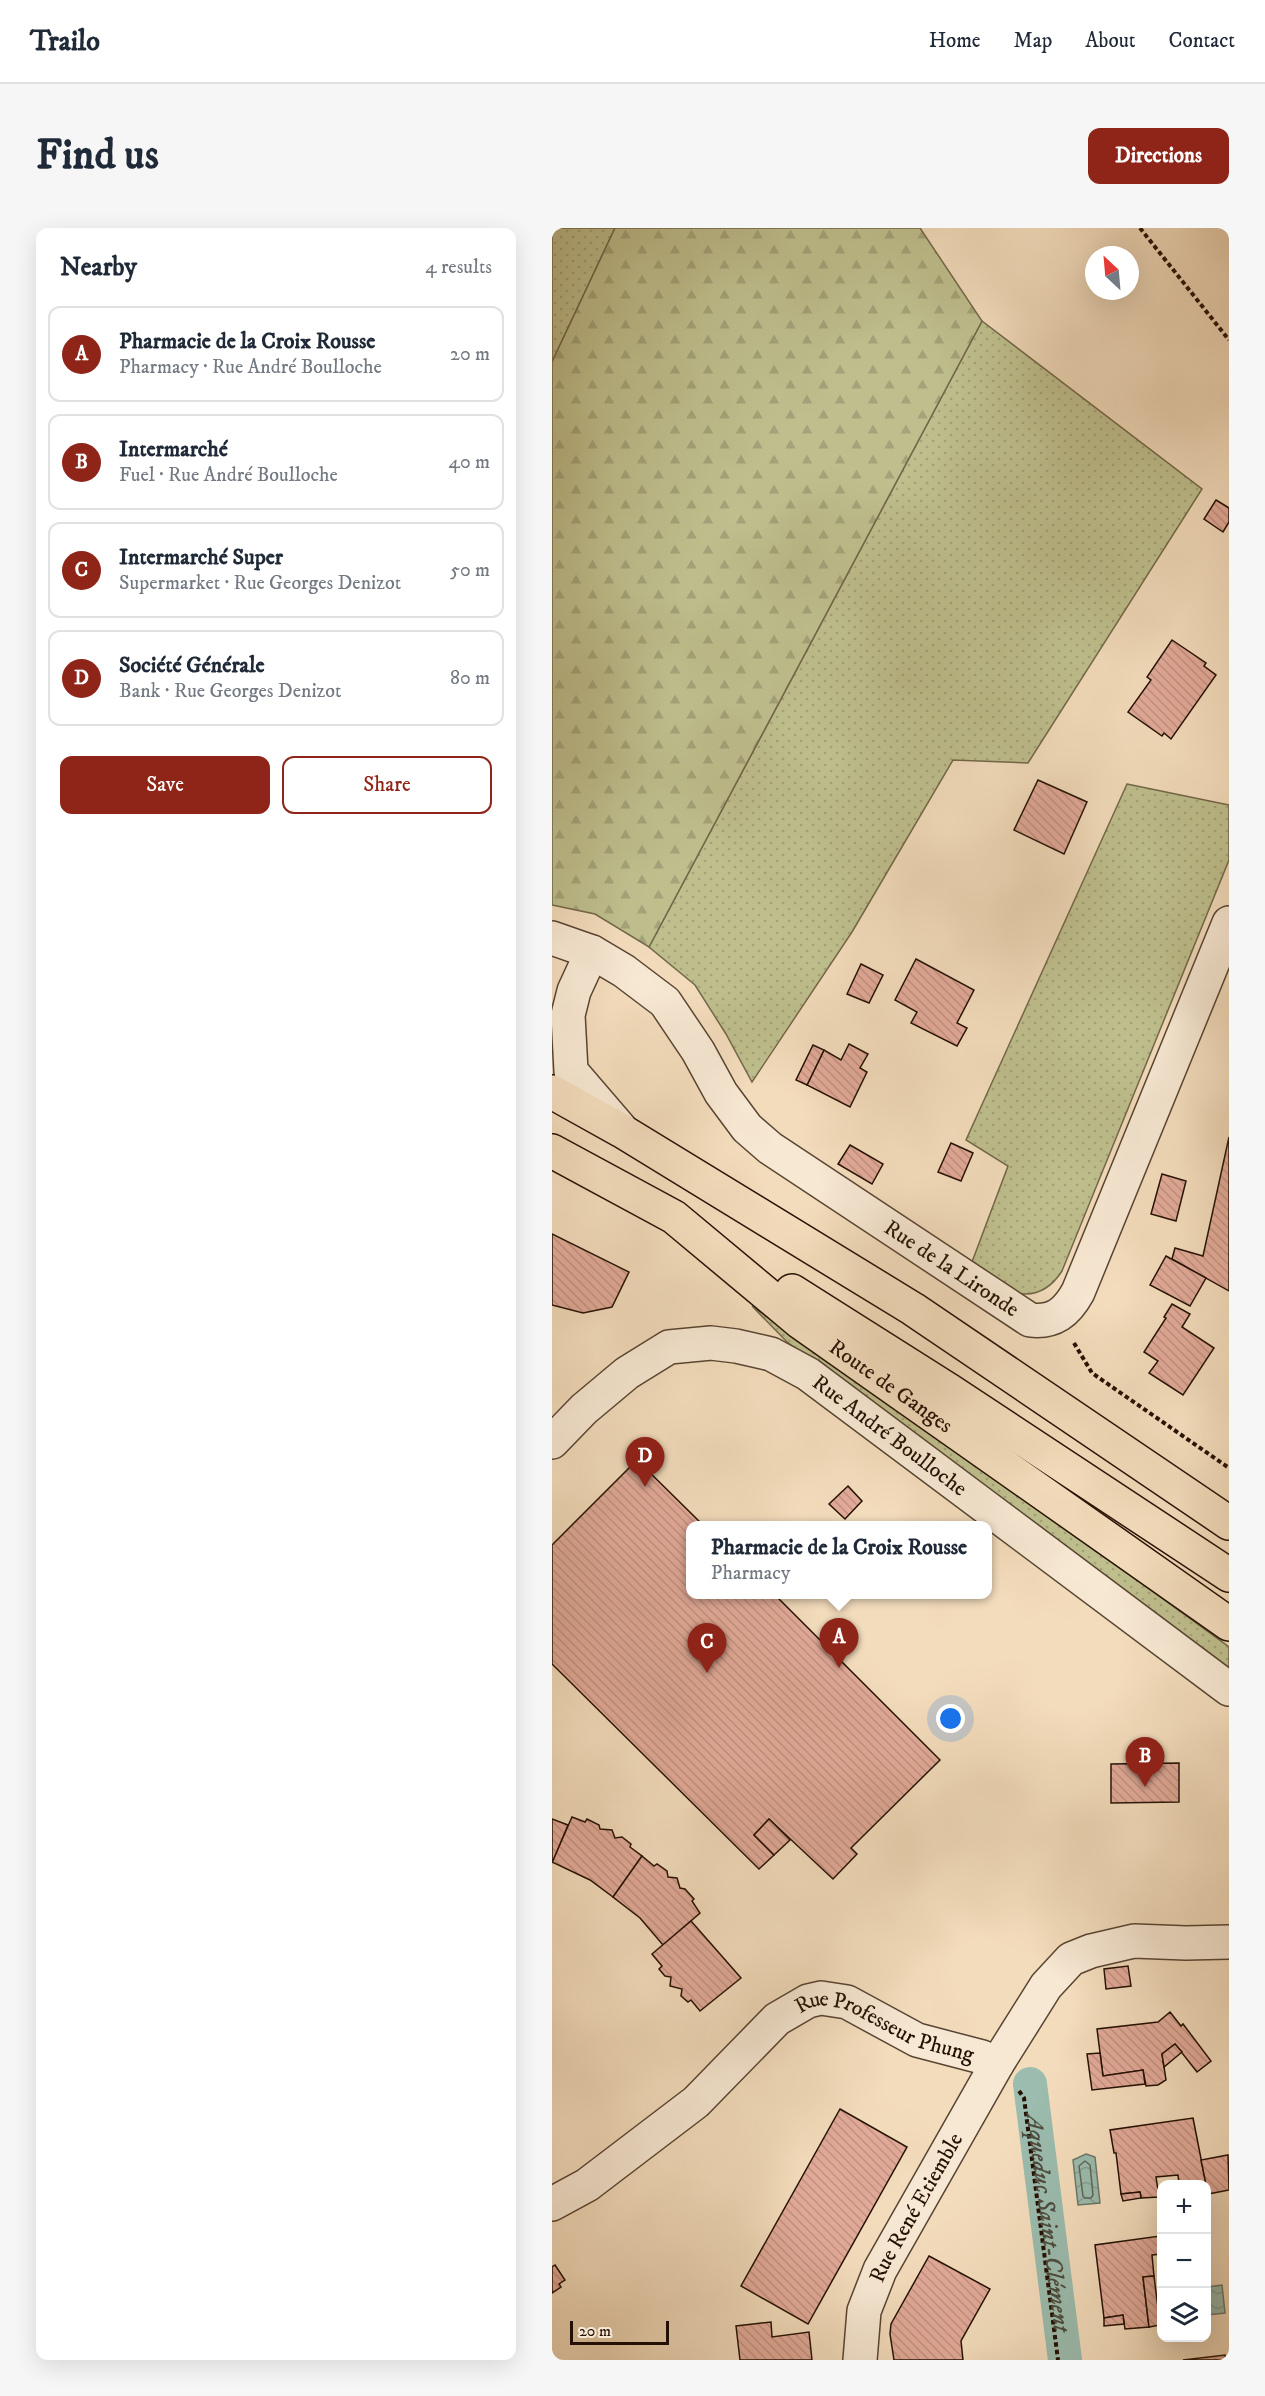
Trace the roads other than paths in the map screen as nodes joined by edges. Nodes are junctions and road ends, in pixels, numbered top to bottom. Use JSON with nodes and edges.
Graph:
{"nodes":[{"id":1,"x":1229,"y":923,"type":"edge"},
{"id":2,"x":552,"y":938,"type":"edge"},
{"id":3,"x":592,"y":952,"type":"junction"},
{"id":4,"x":560,"y":1020,"type":"edge"},
{"id":5,"x":558,"y":1075,"type":"edge"},
{"id":6,"x":552,"y":1151,"type":"edge"},
{"id":7,"x":674,"y":1217,"type":"junction"},
{"id":8,"x":1062,"y":1408,"type":"junction"},
{"id":9,"x":552,"y":1442,"type":"edge"},
{"id":10,"x":1229,"y":1499,"type":"edge"},
{"id":11,"x":1229,"y":1523,"type":"edge"},
{"id":12,"x":1229,"y":1575,"type":"edge"},
{"id":13,"x":1229,"y":1624,"type":"edge"},
{"id":14,"x":1229,"y":1689,"type":"edge"},
{"id":15,"x":1229,"y":1942,"type":"edge"},
{"id":16,"x":997,"y":2064,"type":"junction"},
{"id":17,"x":552,"y":2204,"type":"edge"},
{"id":18,"x":860,"y":2360,"type":"edge"}],
"edges":[{"from":1,"to":3,"type":"street","name":"Rue de la Lironde"},
{"from":2,"to":3,"type":"street","name":"Rue de la Lironde"},
{"from":3,"to":4,"type":"street"},
{"from":4,"to":5,"type":"street"},
{"from":5,"to":8,"type":"main road"},
{"from":6,"to":7,"type":"main road","name":"Route de Ganges"},
{"from":7,"to":12,"type":"main road"},
{"from":7,"to":13,"type":"main road","name":"Route de Ganges"},
{"from":8,"to":10,"type":"main road"},
{"from":8,"to":11,"type":"main road"},
{"from":9,"to":14,"type":"street","name":"Rue André Boulloche"},
{"from":15,"to":16,"type":"street","name":"Rue Professeur Phung"},
{"from":16,"to":17,"type":"street","name":"Rue Professeur Phung"},
{"from":16,"to":18,"type":"street","name":"Rue René Etiemble"}]}
